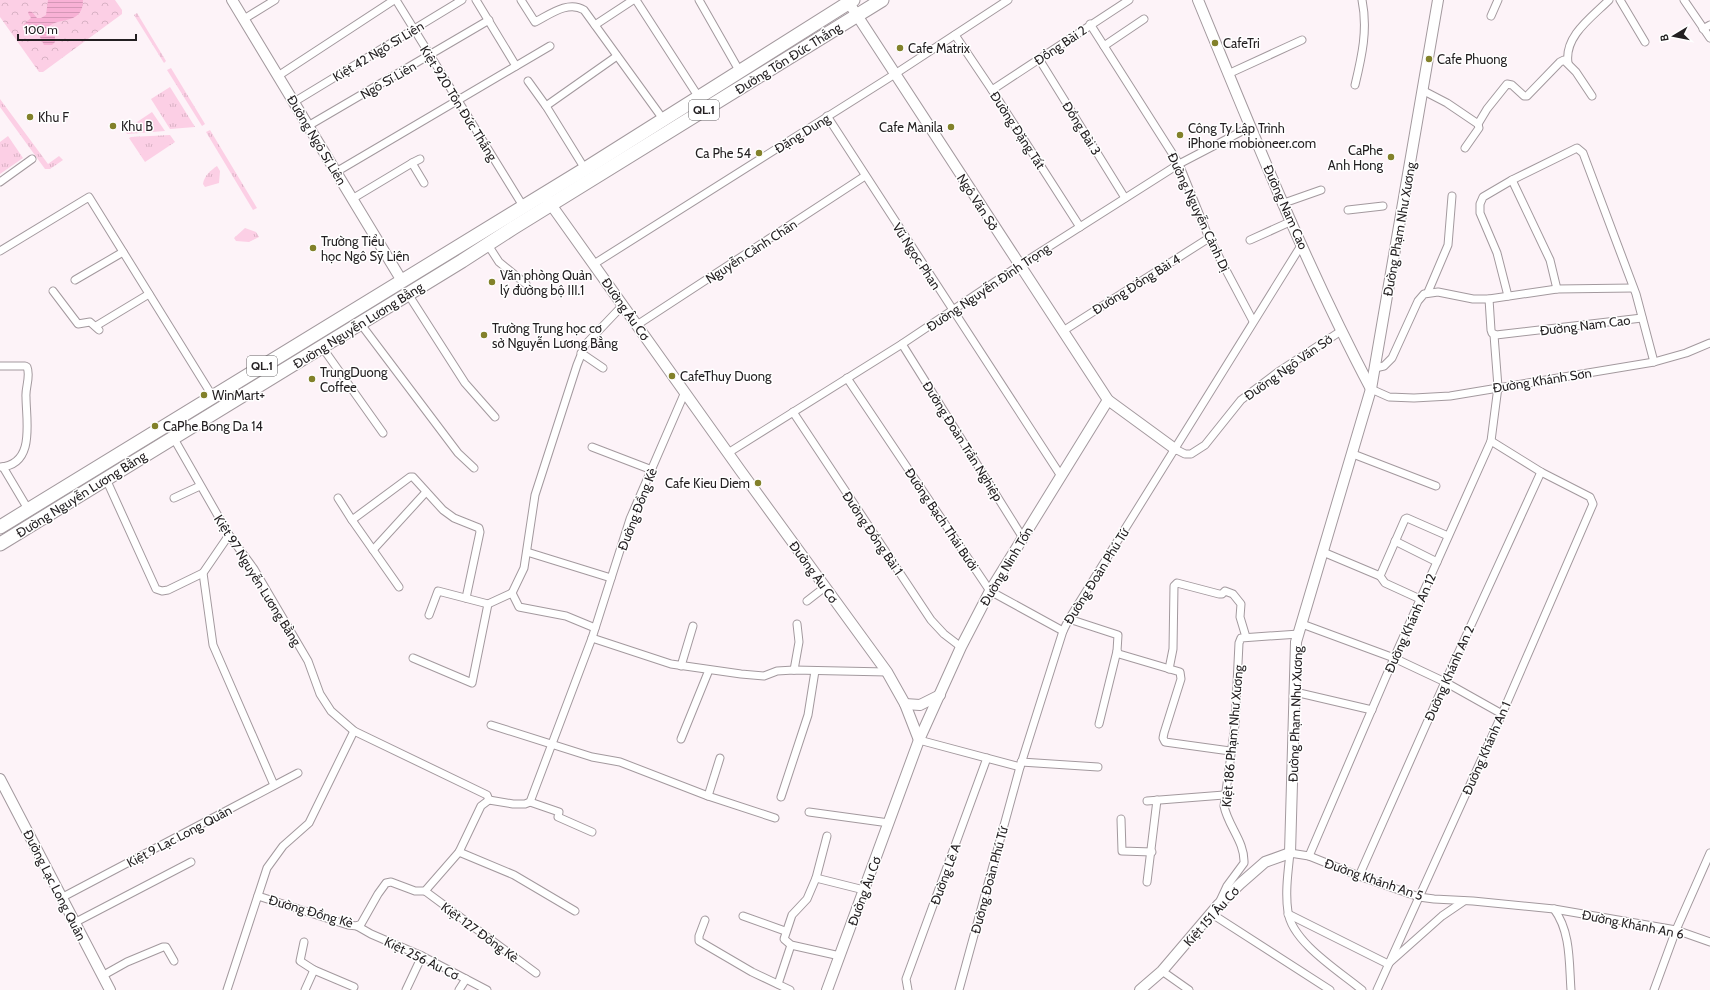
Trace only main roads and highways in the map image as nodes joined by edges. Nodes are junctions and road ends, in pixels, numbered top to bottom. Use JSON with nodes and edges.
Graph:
{"nodes":[{"id":1,"x":882,"y":0,"type":"edge"},
{"id":2,"x":850,"y":1,"type":"edge"},
{"id":3,"x":548,"y":199,"type":"junction"},
{"id":4,"x":326,"y":326,"type":"junction"},
{"id":5,"x":334,"y":339,"type":"junction"},
{"id":6,"x":0,"y":527,"type":"edge"},
{"id":7,"x":0,"y":544,"type":"edge"}],
"edges":[{"from":1,"to":3,"type":"highway","name":"Đường Tôn Đức Thắng","number":"QL.1"},
{"from":2,"to":3,"type":"highway","name":"Đường Tôn Đức Thắng","number":"QL.1"},
{"from":3,"to":4,"type":"highway","name":"Đường Nguyễn Lương Bằng","number":"QL.1"},
{"from":3,"to":5,"type":"highway","name":"Đường Nguyễn Lương Bằng","number":"QL.1"},
{"from":4,"to":5,"type":"highway"},
{"from":4,"to":6,"type":"highway","name":"Đường Nguyễn Lương Bằng","number":"QL.1"},
{"from":5,"to":7,"type":"highway","name":"Đường Nguyễn Lương Bằng","number":"QL.1"}]}
